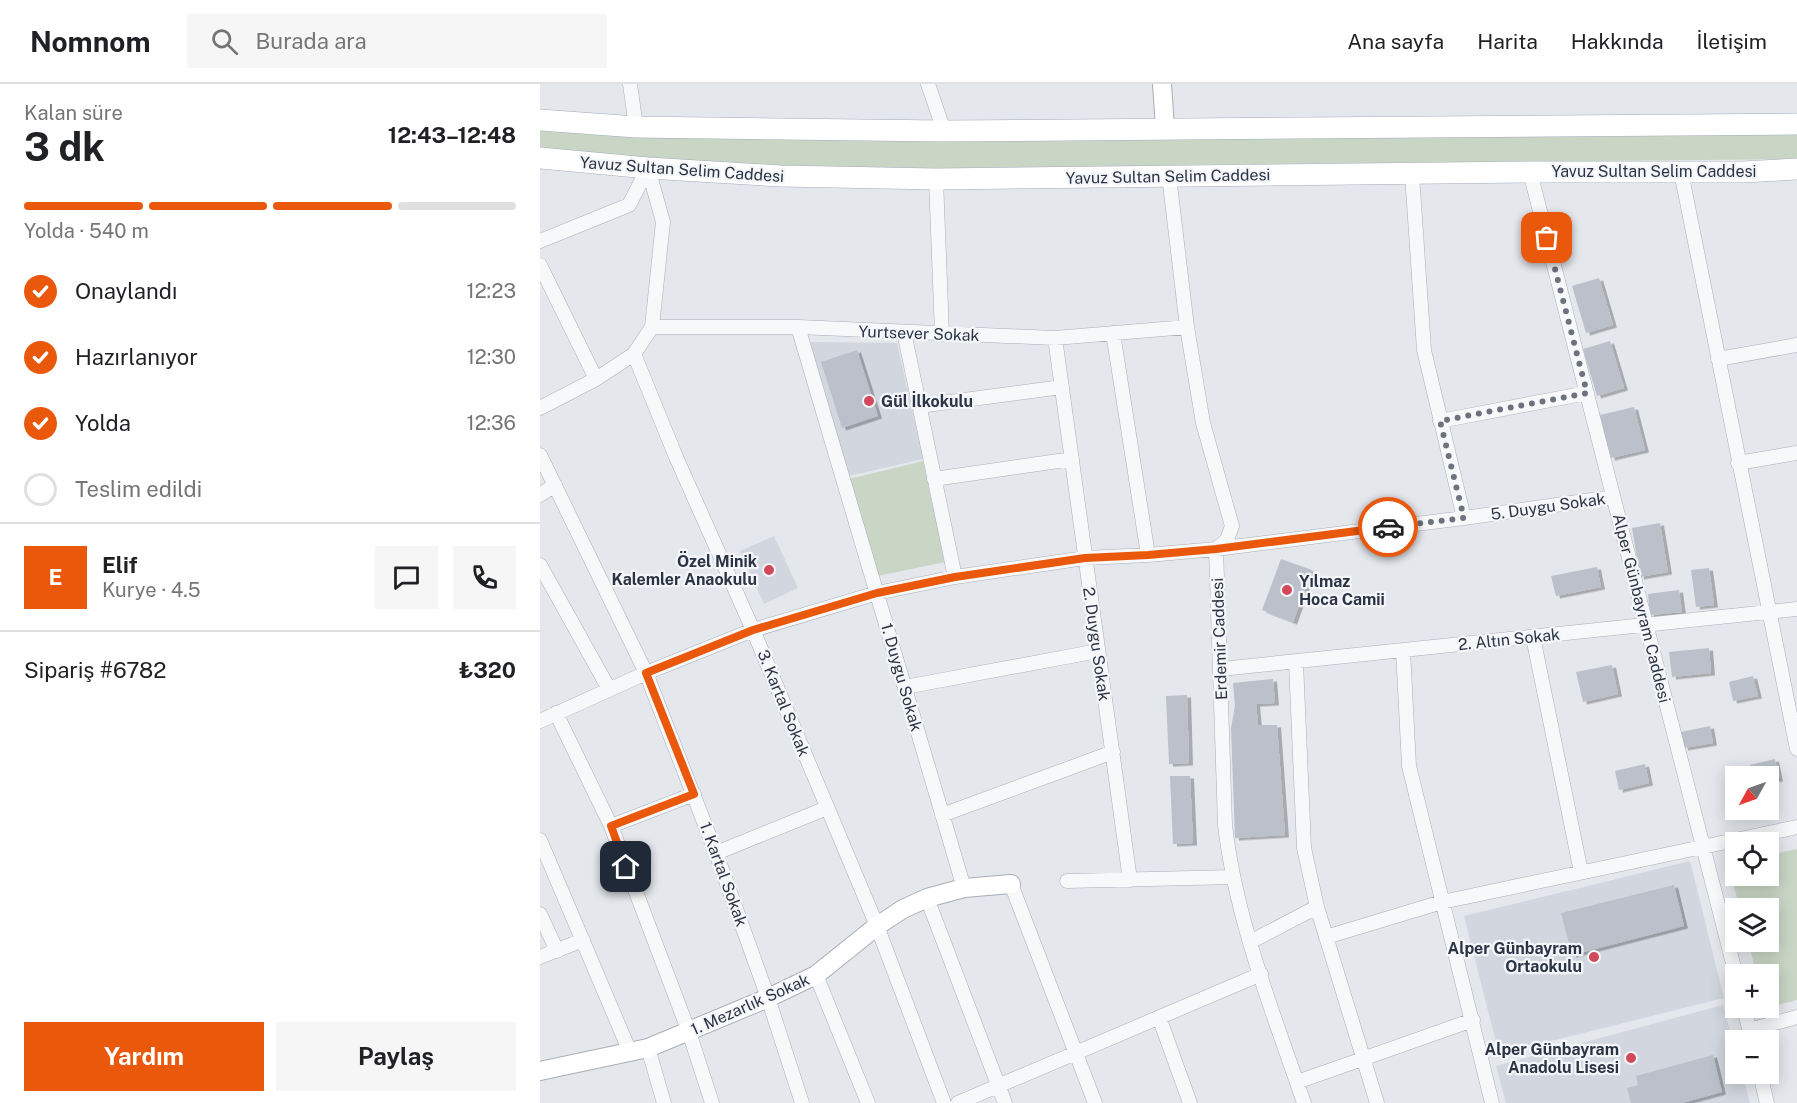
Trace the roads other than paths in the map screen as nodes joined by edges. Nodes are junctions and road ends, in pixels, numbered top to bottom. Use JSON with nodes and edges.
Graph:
{"nodes":[{"id":1,"x":630,"y":84,"type":"edge"},
{"id":2,"x":928,"y":84,"type":"edge"},
{"id":3,"x":1162,"y":84,"type":"edge"},
{"id":4,"x":540,"y":120,"type":"edge"},
{"id":5,"x":1797,"y":123,"type":"edge"},
{"id":6,"x":636,"y":127,"type":"junction"},
{"id":7,"x":1165,"y":128,"type":"junction"},
{"id":8,"x":944,"y":131,"type":"junction"},
{"id":9,"x":540,"y":158,"type":"edge"},
{"id":10,"x":648,"y":168,"type":"junction"},
{"id":11,"x":1797,"y":170,"type":"edge"},
{"id":12,"x":1530,"y":172,"type":"junction"},
{"id":13,"x":1681,"y":172,"type":"junction"},
{"id":14,"x":1412,"y":174,"type":"junction"},
{"id":15,"x":1169,"y":176,"type":"junction"},
{"id":16,"x":936,"y":178,"type":"junction"},
{"id":17,"x":540,"y":241,"type":"edge"},
{"id":18,"x":540,"y":265,"type":"edge"},
{"id":19,"x":652,"y":327,"type":"junction"},
{"id":20,"x":798,"y":327,"type":"junction"},
{"id":21,"x":1187,"y":327,"type":"junction"},
{"id":22,"x":904,"y":333,"type":"junction"},
{"id":23,"x":1113,"y":333,"type":"junction"},
{"id":24,"x":942,"y":334,"type":"junction"},
{"id":25,"x":1055,"y":338,"type":"junction"},
{"id":26,"x":1797,"y":345,"type":"edge"},
{"id":27,"x":634,"y":354,"type":"junction"},
{"id":28,"x":1718,"y":359,"type":"junction"},
{"id":29,"x":596,"y":379,"type":"junction"},
{"id":30,"x":1062,"y":387,"type":"junction"},
{"id":31,"x":1587,"y":393,"type":"junction"},
{"id":32,"x":919,"y":406,"type":"junction"},
{"id":33,"x":540,"y":408,"type":"edge"},
{"id":34,"x":1440,"y":421,"type":"junction"},
{"id":35,"x":1797,"y":453,"type":"edge"},
{"id":36,"x":540,"y":455,"type":"edge"},
{"id":37,"x":1072,"y":459,"type":"junction"},
{"id":38,"x":1738,"y":463,"type":"junction"},
{"id":39,"x":934,"y":479,"type":"junction"},
{"id":40,"x":555,"y":485,"type":"junction"},
{"id":41,"x":540,"y":495,"type":"edge"},
{"id":42,"x":1613,"y":497,"type":"junction"},
{"id":43,"x":1464,"y":518,"type":"junction"},
{"id":44,"x":1216,"y":549,"type":"junction"},
{"id":45,"x":1148,"y":555,"type":"junction"},
{"id":46,"x":1085,"y":558,"type":"junction"},
{"id":47,"x":540,"y":565,"type":"edge"},
{"id":48,"x":955,"y":577,"type":"junction"},
{"id":49,"x":877,"y":593,"type":"junction"},
{"id":50,"x":1797,"y":609,"type":"edge"},
{"id":51,"x":1769,"y":612,"type":"junction"},
{"id":52,"x":1647,"y":625,"type":"junction"},
{"id":53,"x":753,"y":630,"type":"junction"},
{"id":54,"x":1533,"y":637,"type":"junction"},
{"id":55,"x":1403,"y":650,"type":"junction"},
{"id":56,"x":1098,"y":651,"type":"junction"},
{"id":57,"x":1296,"y":662,"type":"junction"},
{"id":58,"x":1221,"y":669,"type":"junction"},
{"id":59,"x":646,"y":673,"type":"junction"},
{"id":60,"x":905,"y":687,"type":"junction"},
{"id":61,"x":609,"y":689,"type":"junction"},
{"id":62,"x":556,"y":714,"type":"junction"},
{"id":63,"x":1794,"y":716,"type":"edge"},
{"id":64,"x":540,"y":721,"type":"edge"},
{"id":65,"x":1797,"y":749,"type":"edge"},
{"id":66,"x":1113,"y":752,"type":"junction"},
{"id":67,"x":694,"y":794,"type":"junction"},
{"id":68,"x":827,"y":808,"type":"junction"},
{"id":69,"x":942,"y":815,"type":"junction"},
{"id":70,"x":611,"y":826,"type":"junction"},
{"id":71,"x":1797,"y":827,"type":"edge"},
{"id":72,"x":540,"y":840,"type":"edge"},
{"id":73,"x":1703,"y":845,"type":"junction"},
{"id":74,"x":716,"y":853,"type":"junction"},
{"id":75,"x":1581,"y":872,"type":"junction"},
{"id":76,"x":1233,"y":877,"type":"junction"},
{"id":77,"x":1130,"y":880,"type":"junction"},
{"id":78,"x":1067,"y":881,"type":"dead end"},
{"id":79,"x":1011,"y":884,"type":"joint"},
{"id":80,"x":964,"y":888,"type":"junction"},
{"id":81,"x":927,"y":898,"type":"junction"},
{"id":82,"x":1442,"y":902,"type":"junction"},
{"id":83,"x":1317,"y":907,"type":"junction"},
{"id":84,"x":540,"y":915,"type":"edge"},
{"id":85,"x":877,"y":926,"type":"junction"},
{"id":86,"x":1326,"y":937,"type":"junction"},
{"id":87,"x":583,"y":940,"type":"junction"},
{"id":88,"x":1250,"y":942,"type":"junction"},
{"id":89,"x":557,"y":951,"type":"junction"},
{"id":90,"x":540,"y":957,"type":"edge"},
{"id":91,"x":1733,"y":964,"type":"edge"},
{"id":92,"x":1261,"y":974,"type":"junction"},
{"id":93,"x":816,"y":975,"type":"junction"},
{"id":94,"x":768,"y":998,"type":"junction"},
{"id":95,"x":1159,"y":1017,"type":"junction"},
{"id":96,"x":1797,"y":1017,"type":"edge"},
{"id":97,"x":1473,"y":1020,"type":"junction"},
{"id":98,"x":1766,"y":1030,"type":"edge"},
{"id":99,"x":689,"y":1032,"type":"junction"},
{"id":100,"x":639,"y":1050,"type":"junction"},
{"id":101,"x":1076,"y":1053,"type":"junction"},
{"id":102,"x":1362,"y":1059,"type":"junction"},
{"id":103,"x":540,"y":1071,"type":"edge"},
{"id":104,"x":1297,"y":1082,"type":"junction"},
{"id":105,"x":1762,"y":1084,"type":"edge"},
{"id":106,"x":998,"y":1086,"type":"junction"},
{"id":107,"x":664,"y":1103,"type":"edge"},
{"id":108,"x":712,"y":1103,"type":"edge"},
{"id":109,"x":802,"y":1103,"type":"edge"},
{"id":110,"x":868,"y":1103,"type":"edge"},
{"id":111,"x":944,"y":1103,"type":"edge"},
{"id":112,"x":958,"y":1103,"type":"edge"},
{"id":113,"x":1005,"y":1103,"type":"edge"},
{"id":114,"x":1095,"y":1103,"type":"edge"},
{"id":115,"x":1190,"y":1103,"type":"edge"},
{"id":116,"x":1304,"y":1103,"type":"edge"},
{"id":117,"x":1377,"y":1103,"type":"edge"},
{"id":118,"x":1492,"y":1103,"type":"edge"},
{"id":119,"x":1767,"y":1103,"type":"edge"}],
"edges":[{"from":1,"to":6,"type":"street"},
{"from":2,"to":8,"type":"street"},
{"from":3,"to":7,"type":"street"},
{"from":4,"to":6,"type":"main road"},
{"from":5,"to":7,"type":"main road"},
{"from":6,"to":8,"type":"main road"},
{"from":7,"to":8,"type":"main road"},
{"from":9,"to":10,"type":"main road","name":"Yavuz Sultan Selim Caddesi"},
{"from":10,"to":16,"type":"main road","name":"Yavuz Sultan Selim Caddesi"},
{"from":10,"to":17,"type":"street"},
{"from":10,"to":19,"type":"street"},
{"from":11,"to":13,"type":"main road","name":"Yavuz Sultan Selim Caddesi"},
{"from":12,"to":13,"type":"main road","name":"Yavuz Sultan Selim Caddesi"},
{"from":12,"to":14,"type":"main road","name":"Yavuz Sultan Selim Caddesi"},
{"from":12,"to":31,"type":"street","name":"Alper Günbayram Caddesi"},
{"from":13,"to":28,"type":"street"},
{"from":14,"to":15,"type":"main road","name":"Yavuz Sultan Selim Caddesi"},
{"from":14,"to":34,"type":"street"},
{"from":15,"to":16,"type":"main road","name":"Yavuz Sultan Selim Caddesi"},
{"from":15,"to":21,"type":"street"},
{"from":16,"to":24,"type":"street"},
{"from":18,"to":29,"type":"street"},
{"from":19,"to":20,"type":"street","name":"Yurtsever Sokak"},
{"from":19,"to":27,"type":"street"},
{"from":20,"to":22,"type":"street","name":"Yurtsever Sokak"},
{"from":20,"to":49,"type":"street","name":"1. Duygu Sokak"},
{"from":21,"to":23,"type":"street","name":"Yurtsever Sokak"},
{"from":21,"to":44,"type":"street"},
{"from":22,"to":24,"type":"street","name":"Yurtsever Sokak"},
{"from":22,"to":32,"type":"street"},
{"from":23,"to":25,"type":"street","name":"Yurtsever Sokak"},
{"from":23,"to":45,"type":"street"},
{"from":24,"to":25,"type":"street","name":"Yurtsever Sokak"},
{"from":25,"to":30,"type":"street","name":"2. Duygu Sokak"},
{"from":26,"to":28,"type":"street"},
{"from":27,"to":29,"type":"street"},
{"from":27,"to":53,"type":"street","name":"3. Kartal Sokak"},
{"from":28,"to":38,"type":"street"},
{"from":29,"to":33,"type":"street"},
{"from":30,"to":32,"type":"street"},
{"from":30,"to":37,"type":"street","name":"2. Duygu Sokak"},
{"from":31,"to":34,"type":"street"},
{"from":31,"to":42,"type":"street","name":"Alper Günbayram Caddesi"},
{"from":32,"to":39,"type":"street"},
{"from":34,"to":43,"type":"street"},
{"from":35,"to":38,"type":"street"},
{"from":36,"to":40,"type":"street","name":"1. Kartal Sokak"},
{"from":37,"to":39,"type":"street"},
{"from":37,"to":46,"type":"street","name":"2. Duygu Sokak"},
{"from":38,"to":51,"type":"street"},
{"from":39,"to":48,"type":"street"},
{"from":40,"to":41,"type":"street"},
{"from":40,"to":59,"type":"street","name":"1. Kartal Sokak"},
{"from":42,"to":43,"type":"street","name":"5. Duygu Sokak"},
{"from":42,"to":52,"type":"street","name":"Alper Günbayram Caddesi"},
{"from":43,"to":44,"type":"street","name":"5. Duygu Sokak"},
{"from":44,"to":45,"type":"street","name":"5. Duygu Sokak"},
{"from":44,"to":58,"type":"street","name":"Erdemir Caddesi"},
{"from":45,"to":46,"type":"street","name":"5. Duygu Sokak"},
{"from":46,"to":48,"type":"street","name":"5. Duygu Sokak"},
{"from":46,"to":56,"type":"street","name":"2. Duygu Sokak"},
{"from":47,"to":61,"type":"street"},
{"from":48,"to":49,"type":"street","name":"5. Duygu Sokak"},
{"from":49,"to":53,"type":"street","name":"5. Duygu Sokak"},
{"from":49,"to":60,"type":"street","name":"1. Duygu Sokak"},
{"from":50,"to":51,"type":"street","name":"2. Altın Sokak"},
{"from":51,"to":52,"type":"street","name":"2. Altın Sokak"},
{"from":51,"to":63,"type":"street"},
{"from":52,"to":54,"type":"street","name":"2. Altın Sokak"},
{"from":52,"to":73,"type":"street","name":"Alper Günbayram Caddesi"},
{"from":53,"to":59,"type":"street","name":"5. Duygu Sokak"},
{"from":53,"to":68,"type":"street","name":"3. Kartal Sokak"},
{"from":54,"to":55,"type":"street","name":"2. Altın Sokak"},
{"from":54,"to":75,"type":"street"},
{"from":55,"to":57,"type":"street","name":"2. Altın Sokak"},
{"from":55,"to":82,"type":"street"},
{"from":56,"to":60,"type":"street"},
{"from":56,"to":66,"type":"street","name":"2. Duygu Sokak"},
{"from":57,"to":58,"type":"street","name":"2. Altın Sokak"},
{"from":57,"to":83,"type":"street"},
{"from":58,"to":76,"type":"street","name":"Erdemir Caddesi"},
{"from":59,"to":61,"type":"street","name":"5. Duygu Sokak"},
{"from":59,"to":67,"type":"street","name":"1. Kartal Sokak"},
{"from":60,"to":69,"type":"street","name":"1. Duygu Sokak"},
{"from":61,"to":62,"type":"street","name":"5. Duygu Sokak"},
{"from":62,"to":64,"type":"street","name":"5. Duygu Sokak"},
{"from":62,"to":70,"type":"street"},
{"from":63,"to":65,"type":"street"},
{"from":66,"to":69,"type":"street"},
{"from":66,"to":77,"type":"street","name":"2. Duygu Sokak"},
{"from":67,"to":70,"type":"street"},
{"from":67,"to":74,"type":"street","name":"1. Kartal Sokak"},
{"from":68,"to":74,"type":"street"},
{"from":68,"to":85,"type":"street","name":"3. Kartal Sokak"},
{"from":69,"to":80,"type":"street","name":"1. Duygu Sokak"},
{"from":70,"to":99,"type":"street"},
{"from":71,"to":73,"type":"street"},
{"from":72,"to":87,"type":"street"},
{"from":73,"to":75,"type":"street"},
{"from":73,"to":91,"type":"street","name":"Alper Günbayram Caddesi"},
{"from":74,"to":94,"type":"street","name":"1. Kartal Sokak"},
{"from":75,"to":82,"type":"street"},
{"from":76,"to":77,"type":"street"},
{"from":76,"to":88,"type":"street","name":"Erdemir Caddesi"},
{"from":77,"to":78,"type":"street"},
{"from":79,"to":80,"type":"street","name":"1. Mezarlık Sokak"},
{"from":79,"to":101,"type":"street"},
{"from":80,"to":81,"type":"street","name":"1. Mezarlık Sokak"},
{"from":81,"to":85,"type":"street","name":"1. Mezarlık Sokak"},
{"from":81,"to":106,"type":"street"},
{"from":82,"to":86,"type":"street"},
{"from":82,"to":97,"type":"street"},
{"from":83,"to":86,"type":"street"},
{"from":83,"to":88,"type":"street"},
{"from":84,"to":89,"type":"street"},
{"from":85,"to":93,"type":"street","name":"1. Mezarlık Sokak"},
{"from":85,"to":111,"type":"street","name":"3. Kartal Sokak"},
{"from":86,"to":102,"type":"street"},
{"from":87,"to":89,"type":"street"},
{"from":87,"to":100,"type":"street"},
{"from":88,"to":92,"type":"street","name":"Erdemir Caddesi"},
{"from":89,"to":90,"type":"street"},
{"from":92,"to":95,"type":"street"},
{"from":92,"to":104,"type":"street","name":"Erdemir Caddesi"},
{"from":93,"to":94,"type":"street","name":"1. Mezarlık Sokak"},
{"from":93,"to":110,"type":"street"},
{"from":94,"to":99,"type":"street","name":"1. Mezarlık Sokak"},
{"from":94,"to":109,"type":"street","name":"1. Kartal Sokak"},
{"from":95,"to":101,"type":"street"},
{"from":95,"to":115,"type":"street"},
{"from":96,"to":98,"type":"street"},
{"from":97,"to":102,"type":"street"},
{"from":97,"to":118,"type":"street"},
{"from":99,"to":100,"type":"street","name":"1. Mezarlık Sokak"},
{"from":99,"to":108,"type":"street"},
{"from":100,"to":103,"type":"street","name":"1. Mezarlık Sokak"},
{"from":100,"to":107,"type":"street"},
{"from":101,"to":106,"type":"street"},
{"from":101,"to":114,"type":"street"},
{"from":102,"to":104,"type":"street"},
{"from":102,"to":117,"type":"street"},
{"from":104,"to":116,"type":"street","name":"Erdemir Caddesi"},
{"from":105,"to":119,"type":"street"},
{"from":106,"to":112,"type":"street"},
{"from":106,"to":113,"type":"street"}]}
